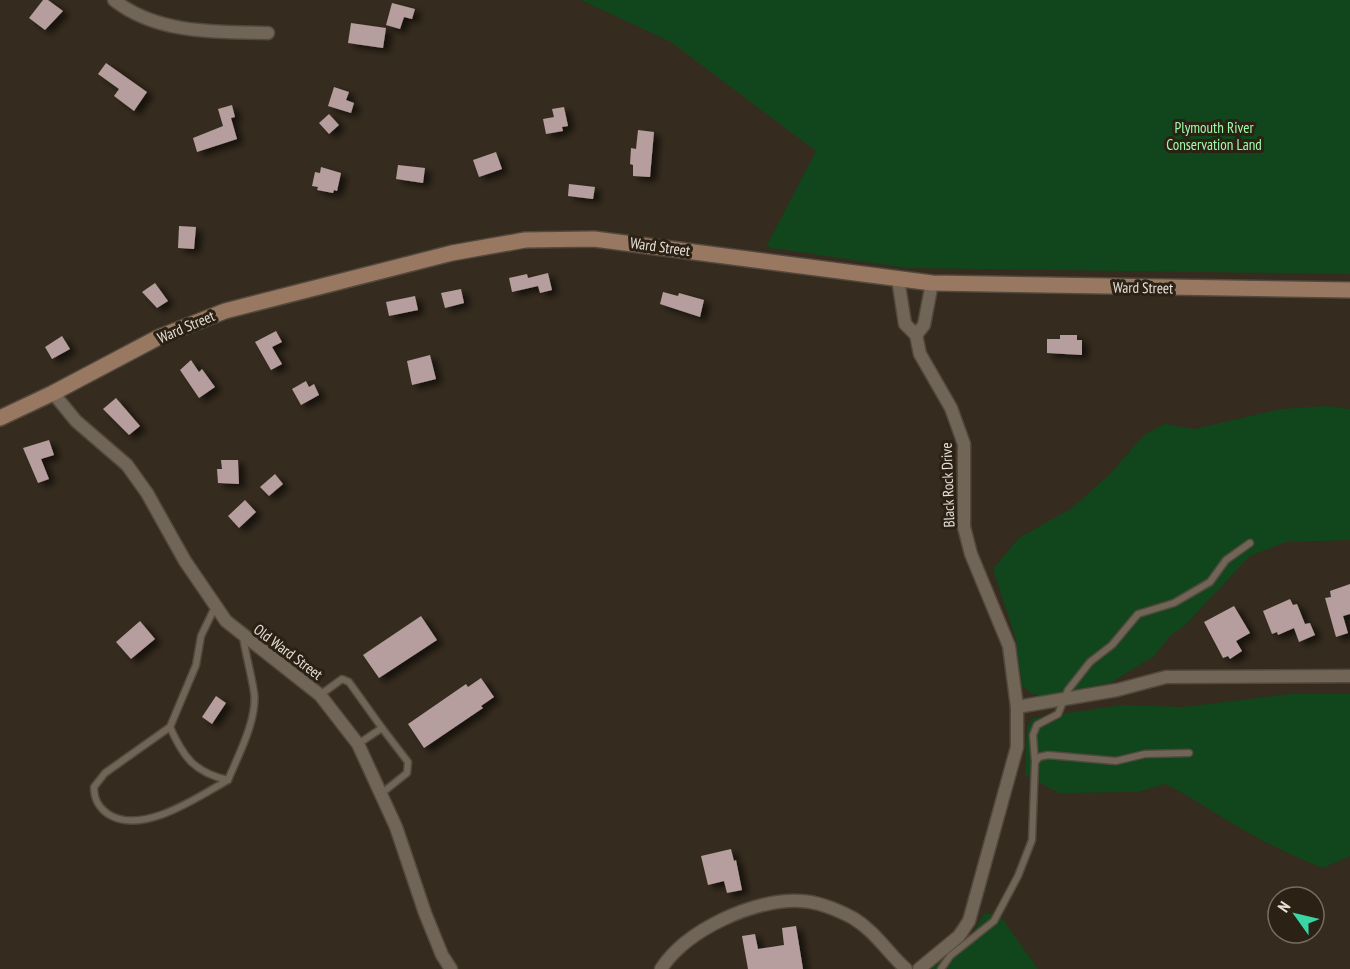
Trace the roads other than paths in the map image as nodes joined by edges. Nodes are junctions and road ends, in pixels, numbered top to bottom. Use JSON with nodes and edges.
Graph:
{"nodes":[{"id":1,"x":114,"y":0,"type":"edge"},
{"id":2,"x":268,"y":33,"type":"dead end"},
{"id":3,"x":898,"y":279,"type":"junction"},
{"id":4,"x":932,"y":283,"type":"junction"},
{"id":5,"x":1350,"y":290,"type":"edge"},
{"id":6,"x":916,"y":335,"type":"junction"},
{"id":7,"x":53,"y":393,"type":"junction"},
{"id":8,"x":0,"y":418,"type":"edge"},
{"id":9,"x":1250,"y":543,"type":"dead end"},
{"id":10,"x":215,"y":607,"type":"junction"},
{"id":11,"x":243,"y":637,"type":"junction"},
{"id":12,"x":1350,"y":676,"type":"edge"},
{"id":13,"x":320,"y":696,"type":"junction"},
{"id":14,"x":1064,"y":701,"type":"junction"},
{"id":15,"x":1017,"y":707,"type":"junction"},
{"id":16,"x":170,"y":727,"type":"junction"},
{"id":17,"x":382,"y":728,"type":"junction"},
{"id":18,"x":358,"y":744,"type":"junction"},
{"id":19,"x":1189,"y":753,"type":"dead end"},
{"id":20,"x":1035,"y":762,"type":"junction"},
{"id":21,"x":228,"y":780,"type":"junction"},
{"id":22,"x":382,"y":793,"type":"junction"},
{"id":23,"x":451,"y":969,"type":"edge"},
{"id":24,"x":661,"y":969,"type":"edge"},
{"id":25,"x":906,"y":969,"type":"edge"},
{"id":26,"x":919,"y":969,"type":"edge"},
{"id":27,"x":941,"y":969,"type":"edge"}],
"edges":[{"from":1,"to":2,"type":"street"},
{"from":3,"to":4,"type":"street","name":"Ward Street"},
{"from":3,"to":6,"type":"street","name":"Black Rock Drive"},
{"from":3,"to":7,"type":"street","name":"Ward Street"},
{"from":4,"to":5,"type":"street","name":"Ward Street"},
{"from":4,"to":6,"type":"street"},
{"from":6,"to":15,"type":"street","name":"Black Rock Drive"},
{"from":7,"to":8,"type":"street","name":"Ward Street"},
{"from":7,"to":10,"type":"street","name":"Old Ward Street"},
{"from":9,"to":14,"type":"lane"},
{"from":10,"to":11,"type":"street","name":"Old Ward Street"},
{"from":10,"to":16,"type":"lane"},
{"from":11,"to":13,"type":"street","name":"Old Ward Street"},
{"from":11,"to":21,"type":"lane"},
{"from":12,"to":14,"type":"street"},
{"from":13,"to":17,"type":"lane"},
{"from":13,"to":18,"type":"street","name":"Old Ward Street"},
{"from":14,"to":15,"type":"street"},
{"from":14,"to":20,"type":"lane"},
{"from":15,"to":26,"type":"street","name":"Black Rock Drive"},
{"from":16,"to":21,"type":"lane"},
{"from":16,"to":21,"type":"lane"},
{"from":17,"to":18,"type":"lane"},
{"from":17,"to":22,"type":"lane"},
{"from":18,"to":22,"type":"street","name":"Old Ward Street"},
{"from":19,"to":20,"type":"lane"},
{"from":20,"to":27,"type":"lane"},
{"from":22,"to":23,"type":"street","name":"Old Ward Street"},
{"from":24,"to":25,"type":"street"}]}
